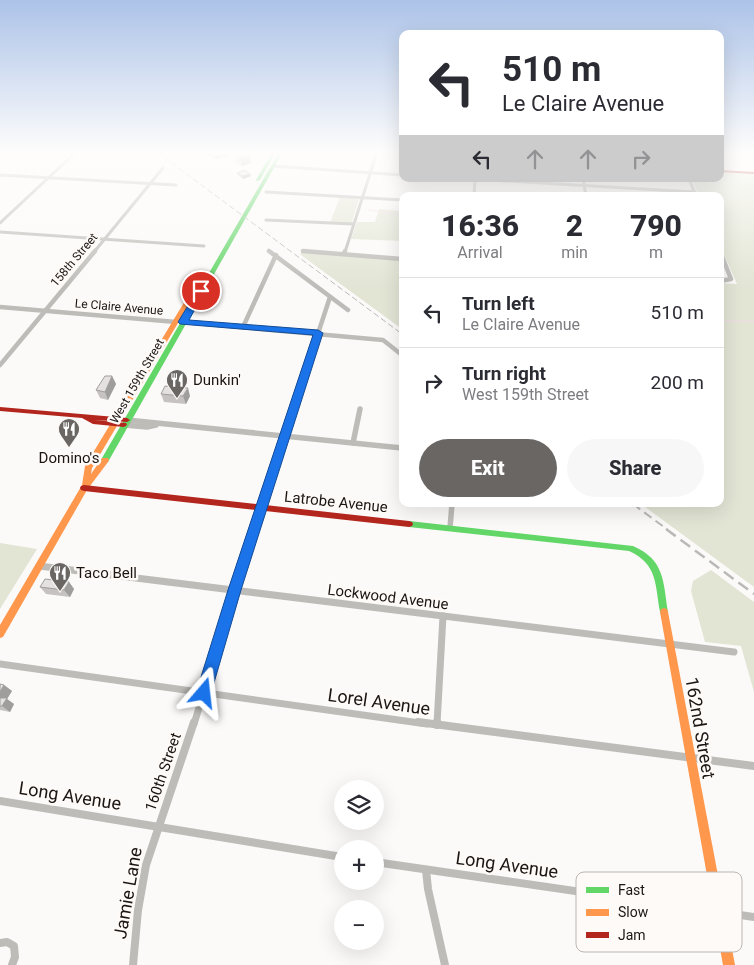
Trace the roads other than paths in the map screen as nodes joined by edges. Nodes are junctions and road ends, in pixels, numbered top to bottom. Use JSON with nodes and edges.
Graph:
{"nodes":[{"id":1,"x":29,"y":197,"type":"edge"},
{"id":2,"x":140,"y":197,"type":"edge"},
{"id":3,"x":249,"y":197,"type":"edge"},
{"id":4,"x":254,"y":197,"type":"edge"},
{"id":5,"x":362,"y":197,"type":"joint"},
{"id":6,"x":399,"y":200,"type":"edge"},
{"id":7,"x":266,"y":220,"type":"dead end"},
{"id":8,"x":0,"y":223,"type":"edge"},
{"id":9,"x":353,"y":224,"type":"junction"},
{"id":10,"x":0,"y":232,"type":"edge"},
{"id":11,"x":105,"y":238,"type":"junction"},
{"id":12,"x":204,"y":246,"type":"dead end"},
{"id":13,"x":269,"y":251,"type":"dead end"},
{"id":14,"x":303,"y":251,"type":"dead end"},
{"id":15,"x":344,"y":254,"type":"junction"},
{"id":16,"x":276,"y":256,"type":"junction"},
{"id":17,"x":399,"y":259,"type":"edge"},
{"id":18,"x":724,"y":262,"type":"edge"},
{"id":19,"x":724,"y":281,"type":"edge"},
{"id":20,"x":330,"y":297,"type":"junction"},
{"id":21,"x":0,"y":307,"type":"edge"},
{"id":22,"x":348,"y":310,"type":"dead end"},
{"id":23,"x":44,"y":311,"type":"junction"},
{"id":24,"x":179,"y":322,"type":"junction"},
{"id":25,"x":243,"y":327,"type":"junction"},
{"id":26,"x":318,"y":333,"type":"junction"},
{"id":27,"x":399,"y":353,"type":"edge"},
{"id":28,"x":0,"y":366,"type":"edge"},
{"id":29,"x":0,"y":409,"type":"edge"},
{"id":30,"x":360,"y":410,"type":"dead end"},
{"id":31,"x":116,"y":422,"type":"junction"},
{"id":32,"x":126,"y":423,"type":"junction"},
{"id":33,"x":286,"y":436,"type":"junction"},
{"id":34,"x":353,"y":443,"type":"junction"},
{"id":35,"x":399,"y":448,"type":"edge"},
{"id":36,"x":84,"y":488,"type":"junction"},
{"id":37,"x":263,"y":507,"type":"junction"},
{"id":38,"x":452,"y":507,"type":"edge"},
{"id":39,"x":450,"y":528,"type":"junction"},
{"id":40,"x":644,"y":553,"type":"joint"},
{"id":41,"x":39,"y":566,"type":"junction"},
{"id":42,"x":234,"y":590,"type":"junction"},
{"id":43,"x":443,"y":616,"type":"junction"},
{"id":44,"x":0,"y":634,"type":"edge"},
{"id":45,"x":670,"y":644,"type":"junction"},
{"id":46,"x":734,"y":652,"type":"dead end"},
{"id":47,"x":0,"y":664,"type":"edge"},
{"id":48,"x":204,"y":693,"type":"junction"},
{"id":49,"x":437,"y":725,"type":"junction"},
{"id":50,"x":690,"y":757,"type":"junction"},
{"id":51,"x":754,"y":766,"type":"edge"},
{"id":52,"x":0,"y":801,"type":"edge"},
{"id":53,"x":158,"y":828,"type":"junction"},
{"id":54,"x":334,"y":856,"type":"edge"},
{"id":55,"x":384,"y":863,"type":"edge"},
{"id":56,"x":426,"y":870,"type":"junction"},
{"id":57,"x":711,"y":872,"type":"edge"},
{"id":58,"x":576,"y":892,"type":"edge"},
{"id":59,"x":0,"y":944,"type":"edge"},
{"id":60,"x":726,"y":952,"type":"edge"},
{"id":61,"x":12,"y":965,"type":"edge"},
{"id":62,"x":133,"y":965,"type":"edge"},
{"id":63,"x":445,"y":965,"type":"edge"},
{"id":64,"x":728,"y":965,"type":"edge"}],
"edges":[{"from":1,"to":8,"type":"street"},
{"from":2,"to":11,"type":"street","name":"158th Street"},
{"from":3,"to":24,"type":"main road","name":"West 159th Street"},
{"from":4,"to":24,"type":"main road","name":"West 159th Street"},
{"from":5,"to":6,"type":"street"},
{"from":5,"to":9,"type":"street"},
{"from":7,"to":9,"type":"street"},
{"from":9,"to":15,"type":"street"},
{"from":10,"to":11,"type":"street"},
{"from":11,"to":12,"type":"street"},
{"from":11,"to":23,"type":"street","name":"158th Street"},
{"from":13,"to":16,"type":"street"},
{"from":14,"to":15,"type":"street"},
{"from":15,"to":17,"type":"street"},
{"from":16,"to":20,"type":"street"},
{"from":16,"to":25,"type":"street"},
{"from":18,"to":19,"type":"street"},
{"from":20,"to":22,"type":"street"},
{"from":20,"to":26,"type":"street","name":"160th Street"},
{"from":21,"to":23,"type":"street","name":"Le Claire Avenue"},
{"from":23,"to":24,"type":"street","name":"Le Claire Avenue"},
{"from":23,"to":28,"type":"street","name":"158th Street"},
{"from":24,"to":25,"type":"street","name":"Le Claire Avenue"},
{"from":24,"to":31,"type":"main road","name":"West 159th Street"},
{"from":24,"to":32,"type":"main road","name":"West 159th Street"},
{"from":25,"to":26,"type":"street","name":"Le Claire Avenue"},
{"from":26,"to":27,"type":"street","name":"Le Claire Avenue"},
{"from":26,"to":33,"type":"street","name":"160th Street"},
{"from":29,"to":31,"type":"main road"},
{"from":30,"to":34,"type":"street"},
{"from":31,"to":32,"type":"main road"},
{"from":31,"to":36,"type":"main road","name":"West 159th Street"},
{"from":32,"to":33,"type":"street"},
{"from":32,"to":36,"type":"main road","name":"West 159th Street"},
{"from":33,"to":34,"type":"street"},
{"from":33,"to":37,"type":"street","name":"160th Street"},
{"from":34,"to":35,"type":"street"},
{"from":36,"to":37,"type":"main road","name":"Latrobe Avenue"},
{"from":36,"to":41,"type":"main road","name":"West 159th Street"},
{"from":37,"to":39,"type":"main road","name":"Latrobe Avenue"},
{"from":37,"to":42,"type":"street","name":"160th Street"},
{"from":38,"to":39,"type":"street"},
{"from":39,"to":40,"type":"main road","name":"Latrobe Avenue"},
{"from":40,"to":45,"type":"main road","name":"162nd Street"},
{"from":41,"to":42,"type":"street","name":"Lockwood Avenue"},
{"from":41,"to":44,"type":"main road","name":"West 159th Street"},
{"from":42,"to":43,"type":"street","name":"Lockwood Avenue"},
{"from":42,"to":48,"type":"street","name":"160th Street"},
{"from":43,"to":45,"type":"street","name":"Lockwood Avenue"},
{"from":43,"to":49,"type":"street"},
{"from":45,"to":46,"type":"street","name":"Lockwood Avenue"},
{"from":45,"to":50,"type":"main road","name":"162nd Street"},
{"from":47,"to":48,"type":"street","name":"Lorel Avenue"},
{"from":48,"to":49,"type":"street","name":"Lorel Avenue"},
{"from":48,"to":53,"type":"street","name":"160th Street"},
{"from":49,"to":50,"type":"street","name":"Lorel Avenue"},
{"from":50,"to":51,"type":"street","name":"Lorel Avenue"},
{"from":50,"to":57,"type":"main road","name":"162nd Street"},
{"from":52,"to":53,"type":"street","name":"Long Avenue"},
{"from":53,"to":54,"type":"street","name":"Long Avenue"},
{"from":53,"to":62,"type":"street","name":"Jamie Lane"},
{"from":55,"to":56,"type":"street","name":"Long Avenue"},
{"from":56,"to":58,"type":"street","name":"Long Avenue"},
{"from":56,"to":63,"type":"street"},
{"from":59,"to":61,"type":"street"},
{"from":60,"to":64,"type":"main road","name":"162nd Street"}]}
